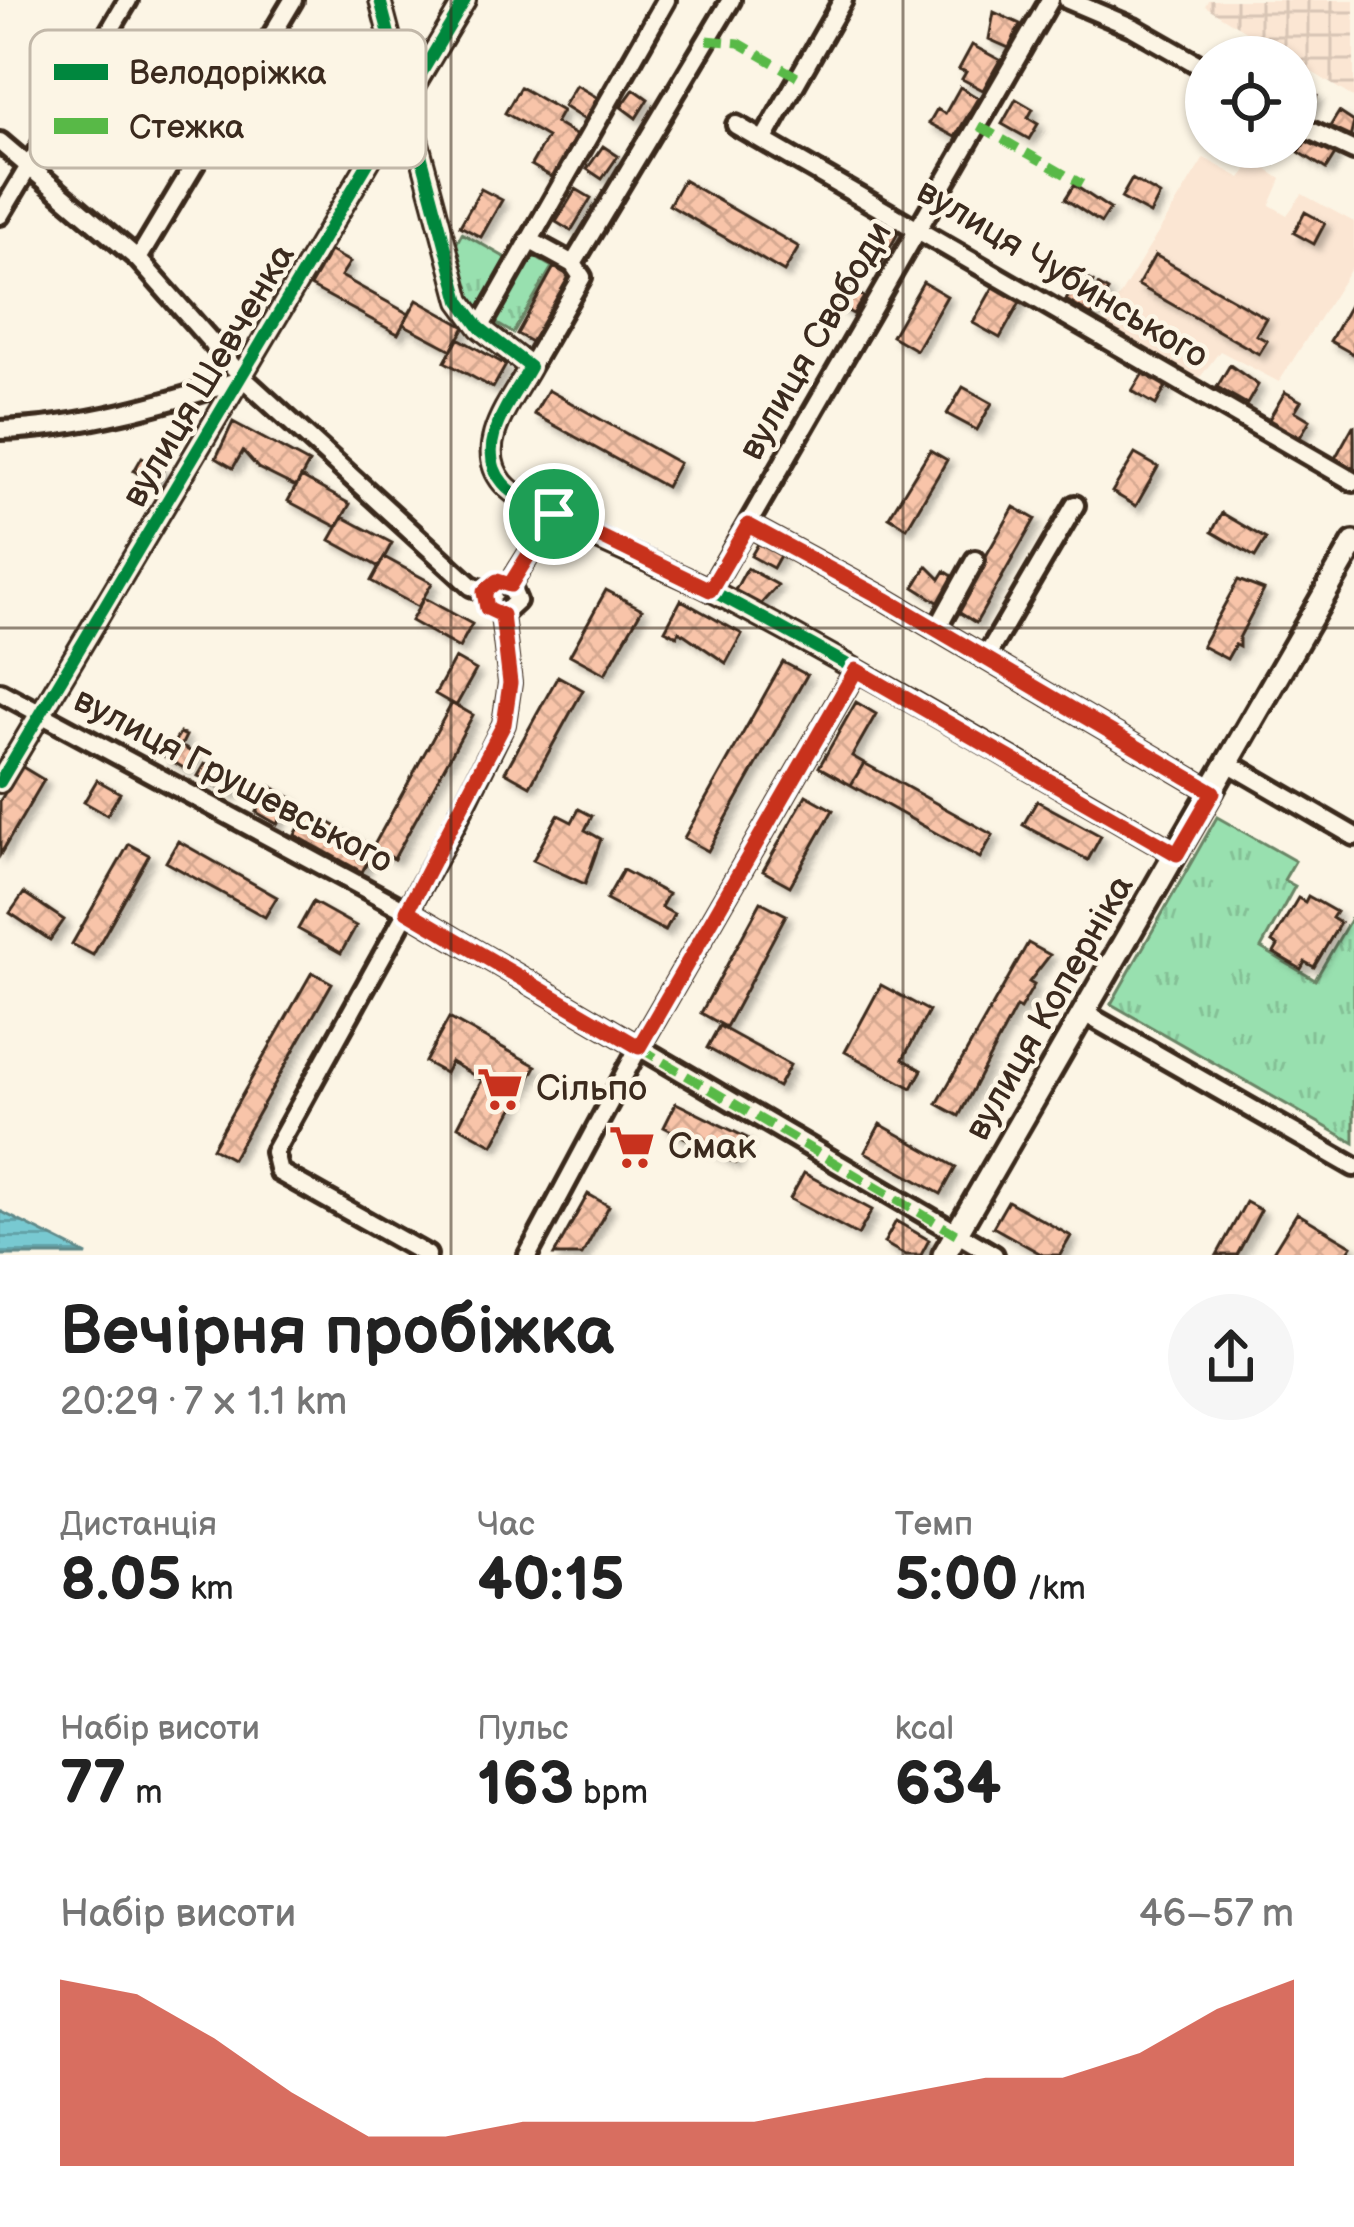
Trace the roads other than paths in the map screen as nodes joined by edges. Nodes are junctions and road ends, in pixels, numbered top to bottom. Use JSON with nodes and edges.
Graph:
{"nodes":[{"id":1,"x":128,"y":0,"type":"edge"},
{"id":2,"x":293,"y":0,"type":"edge"},
{"id":3,"x":380,"y":0,"type":"edge"},
{"id":4,"x":465,"y":0,"type":"edge"},
{"id":5,"x":666,"y":0,"type":"edge"},
{"id":6,"x":730,"y":0,"type":"edge"},
{"id":7,"x":843,"y":0,"type":"edge"},
{"id":8,"x":1050,"y":0,"type":"edge"},
{"id":9,"x":1068,"y":0,"type":"edge"},
{"id":10,"x":110,"y":30,"type":"edge"},
{"id":11,"x":275,"y":30,"type":"edge"},
{"id":12,"x":388,"y":30,"type":"edge"},
{"id":13,"x":1185,"y":58,"type":"edge"},
{"id":14,"x":426,"y":66,"type":"edge"},
{"id":15,"x":736,"y":125,"type":"dead end"},
{"id":16,"x":1317,"y":134,"type":"edge"},
{"id":17,"x":764,"y":139,"type":"junction"},
{"id":18,"x":0,"y":142,"type":"edge"},
{"id":19,"x":1354,"y":151,"type":"edge"},
{"id":20,"x":30,"y":163,"type":"edge"},
{"id":21,"x":28,"y":166,"type":"junction"},
{"id":22,"x":30,"y":168,"type":"edge"},
{"id":23,"x":192,"y":168,"type":"edge"},
{"id":24,"x":366,"y":168,"type":"edge"},
{"id":25,"x":425,"y":168,"type":"edge"},
{"id":26,"x":0,"y":215,"type":"edge"},
{"id":27,"x":920,"y":227,"type":"junction"},
{"id":28,"x":530,"y":240,"type":"junction"},
{"id":29,"x":138,"y":259,"type":"junction"},
{"id":30,"x":573,"y":264,"type":"junction"},
{"id":31,"x":480,"y":328,"type":"junction"},
{"id":32,"x":530,"y":367,"type":"junction"},
{"id":33,"x":244,"y":379,"type":"junction"},
{"id":34,"x":0,"y":430,"type":"edge"},
{"id":35,"x":1354,"y":482,"type":"edge"},
{"id":36,"x":1075,"y":505,"type":"dead end"},
{"id":37,"x":554,"y":514,"type":"junction"},
{"id":38,"x":748,"y":525,"type":"junction"},
{"id":39,"x":1354,"y":543,"type":"edge"},
{"id":40,"x":975,"y":560,"type":"dead end"},
{"id":41,"x":510,"y":585,"type":"junction"},
{"id":42,"x":710,"y":590,"type":"junction"},
{"id":43,"x":484,"y":592,"type":"junction"},
{"id":44,"x":502,"y":615,"type":"junction"},
{"id":45,"x":937,"y":629,"type":"junction"},
{"id":46,"x":986,"y":657,"type":"junction"},
{"id":47,"x":856,"y":670,"type":"junction"},
{"id":48,"x":0,"y":692,"type":"edge"},
{"id":49,"x":39,"y":715,"type":"junction"},
{"id":50,"x":1230,"y":764,"type":"junction"},
{"id":51,"x":0,"y":782,"type":"edge"},
{"id":52,"x":1213,"y":792,"type":"junction"},
{"id":53,"x":1354,"y":836,"type":"edge"},
{"id":54,"x":1177,"y":854,"type":"junction"},
{"id":55,"x":407,"y":911,"type":"junction"},
{"id":56,"x":1086,"y":1014,"type":"junction"},
{"id":57,"x":639,"y":1047,"type":"junction"},
{"id":58,"x":1354,"y":1167,"type":"edge"},
{"id":59,"x":956,"y":1234,"type":"junction"},
{"id":60,"x":428,"y":1255,"type":"edge"},
{"id":61,"x":527,"y":1255,"type":"edge"},
{"id":62,"x":944,"y":1255,"type":"edge"},
{"id":63,"x":994,"y":1255,"type":"edge"}],
"edges":[{"from":1,"to":10,"type":"street"},
{"from":2,"to":11,"type":"street"},
{"from":3,"to":12,"type":"street"},
{"from":4,"to":14,"type":"street","name":"вулиця Шевченка"},
{"from":5,"to":28,"type":"street"},
{"from":6,"to":30,"type":"street"},
{"from":7,"to":17,"type":"street"},
{"from":8,"to":27,"type":"street","name":"вулиця Свободи"},
{"from":9,"to":13,"type":"street"},
{"from":15,"to":17,"type":"street","name":"вулиця Чубинського"},
{"from":16,"to":19,"type":"street"},
{"from":17,"to":27,"type":"street","name":"вулиця Чубинського"},
{"from":18,"to":21,"type":"street"},
{"from":20,"to":21,"type":"street"},
{"from":21,"to":26,"type":"street"},
{"from":22,"to":29,"type":"street"},
{"from":23,"to":29,"type":"street"},
{"from":24,"to":33,"type":"street","name":"вулиця Шевченка"},
{"from":25,"to":31,"type":"street"},
{"from":27,"to":35,"type":"street","name":"вулиця Чубинського"},
{"from":27,"to":38,"type":"street","name":"вулиця Свободи"},
{"from":28,"to":30,"type":"street"},
{"from":28,"to":31,"type":"street"},
{"from":29,"to":33,"type":"street"},
{"from":30,"to":32,"type":"street"},
{"from":31,"to":32,"type":"street"},
{"from":32,"to":37,"type":"street"},
{"from":33,"to":34,"type":"street"},
{"from":33,"to":43,"type":"street"},
{"from":33,"to":49,"type":"street","name":"вулиця Шевченка"},
{"from":36,"to":46,"type":"street"},
{"from":37,"to":41,"type":"street"},
{"from":37,"to":42,"type":"street"},
{"from":38,"to":42,"type":"street","name":"вулиця Свободи"},
{"from":38,"to":45,"type":"street"},
{"from":39,"to":50,"type":"main road","name":"вулиця Коперніка"},
{"from":40,"to":45,"type":"street"},
{"from":41,"to":43,"type":"street"},
{"from":41,"to":44,"type":"street"},
{"from":42,"to":47,"type":"street"},
{"from":43,"to":44,"type":"street"},
{"from":44,"to":55,"type":"street"},
{"from":45,"to":46,"type":"street"},
{"from":46,"to":52,"type":"street"},
{"from":47,"to":54,"type":"street"},
{"from":47,"to":57,"type":"street"},
{"from":48,"to":49,"type":"street","name":"вулиця Грушевського"},
{"from":49,"to":51,"type":"street","name":"вулиця Шевченка"},
{"from":49,"to":55,"type":"street","name":"вулиця Грушевського"},
{"from":50,"to":52,"type":"main road","name":"вулиця Коперніка"},
{"from":50,"to":53,"type":"street"},
{"from":52,"to":54,"type":"main road","name":"вулиця Коперніка"},
{"from":54,"to":56,"type":"main road","name":"вулиця Коперніка"},
{"from":55,"to":57,"type":"street","name":"вулиця Грушевського"},
{"from":55,"to":60,"type":"street"},
{"from":56,"to":58,"type":"street"},
{"from":56,"to":59,"type":"main road","name":"вулиця Коперніка"},
{"from":57,"to":59,"type":"street","name":"вулиця Грушевського"},
{"from":57,"to":61,"type":"street"},
{"from":59,"to":62,"type":"main road","name":"вулиця Коперніка"},
{"from":59,"to":63,"type":"street","name":"вулиця Грушевського"}]}
